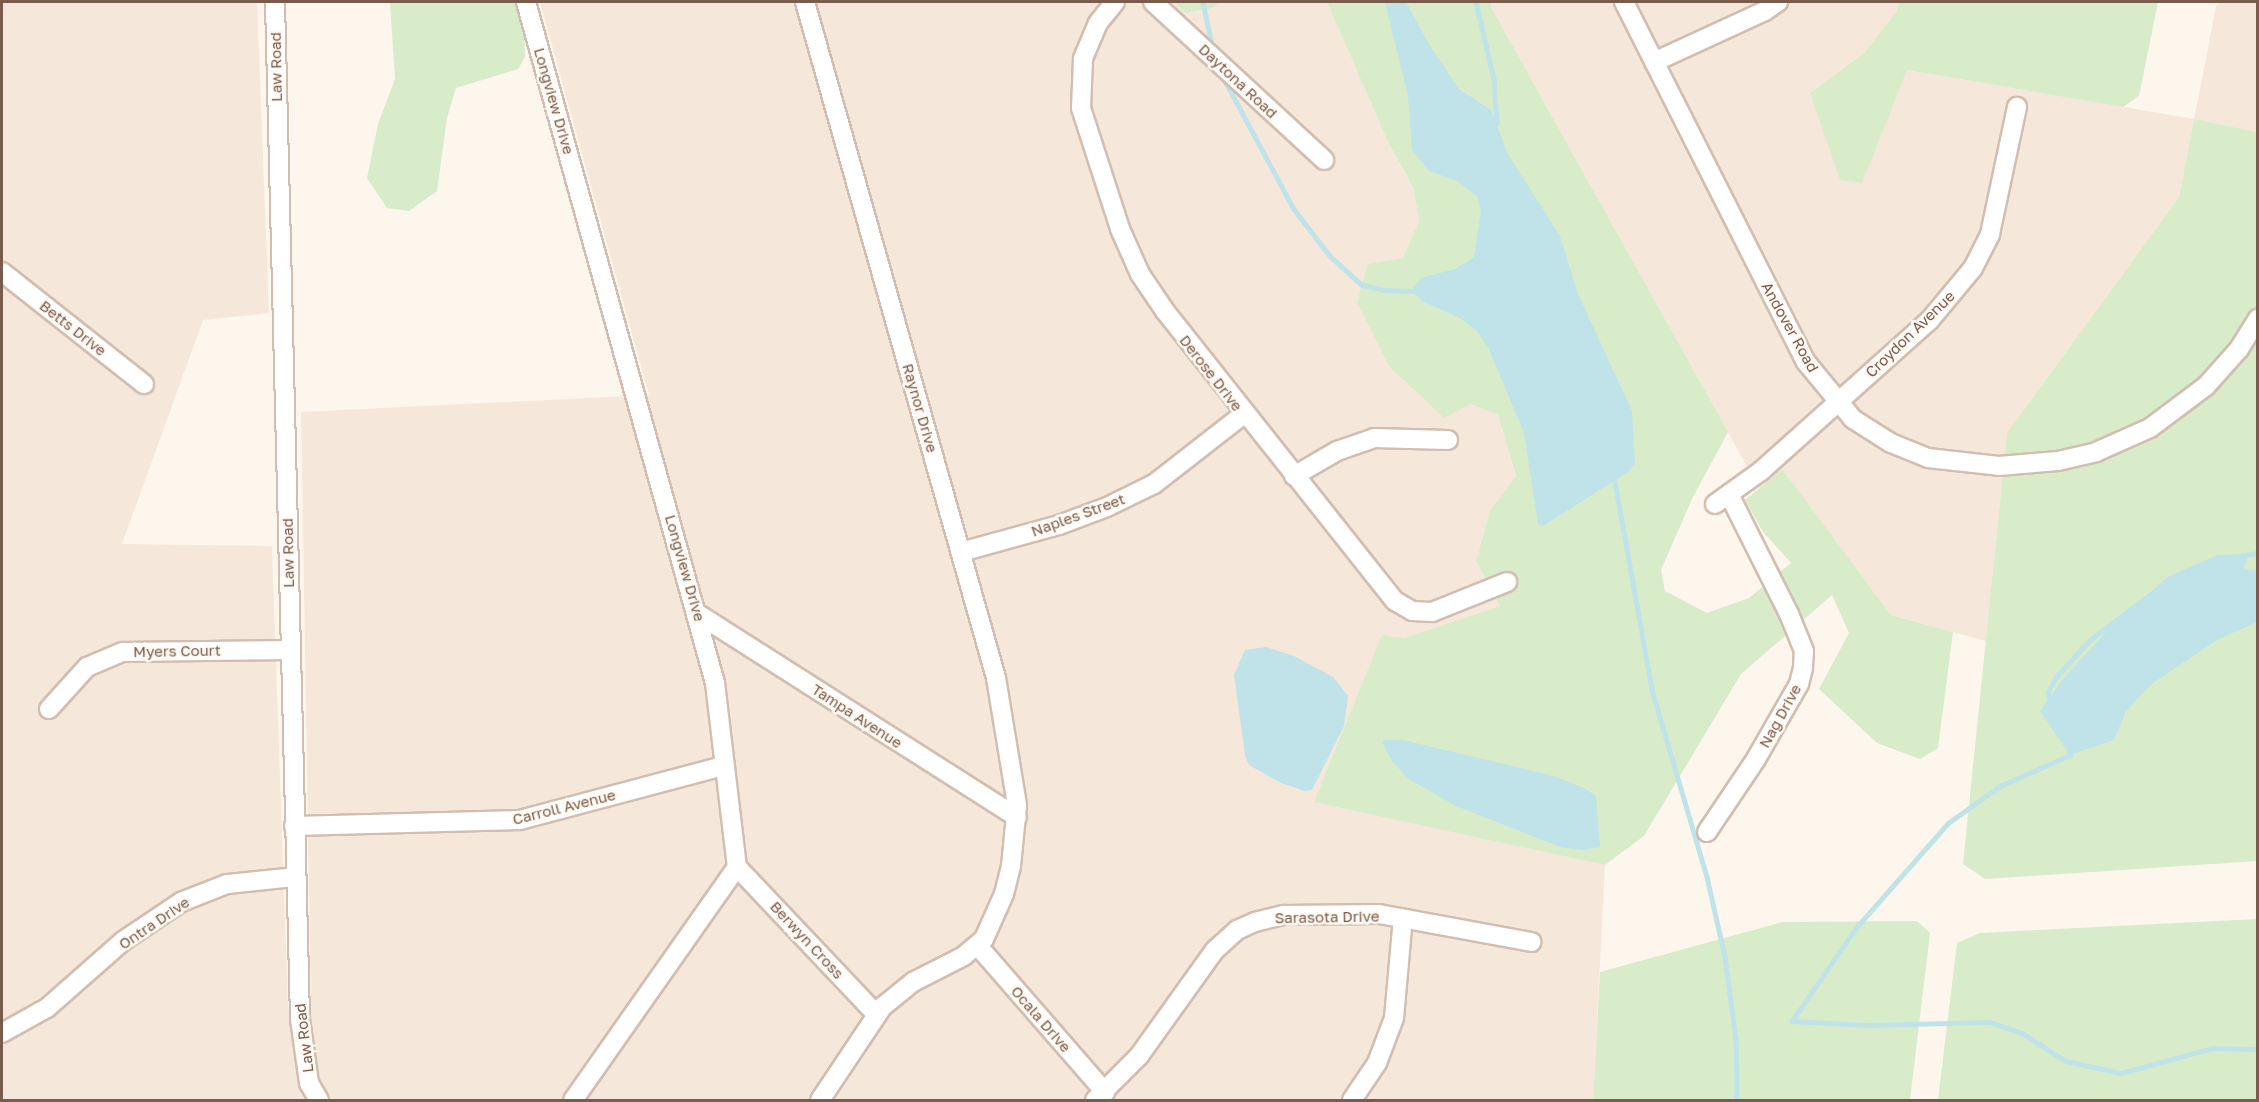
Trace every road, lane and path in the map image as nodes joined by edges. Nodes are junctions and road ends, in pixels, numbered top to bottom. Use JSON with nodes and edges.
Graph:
{"nodes":[{"id":1,"x":275,"y":2,"type":"edge"},
{"id":2,"x":526,"y":2,"type":"edge"},
{"id":3,"x":804,"y":2,"type":"edge"},
{"id":4,"x":1115,"y":2,"type":"edge"},
{"id":5,"x":1153,"y":2,"type":"edge"},
{"id":6,"x":1624,"y":2,"type":"edge"},
{"id":7,"x":1778,"y":2,"type":"edge"},
{"id":8,"x":1654,"y":62,"type":"junction"},
{"id":9,"x":2017,"y":107,"type":"dead end"},
{"id":10,"x":1324,"y":160,"type":"dead end"},
{"id":11,"x":2,"y":272,"type":"edge"},
{"id":12,"x":2258,"y":318,"type":"edge"},
{"id":13,"x":144,"y":384,"type":"dead end"},
{"id":14,"x":1838,"y":402,"type":"junction"},
{"id":15,"x":1244,"y":414,"type":"junction"},
{"id":16,"x":1448,"y":440,"type":"dead end"},
{"id":17,"x":1294,"y":476,"type":"junction"},
{"id":18,"x":1722,"y":499,"type":"joint"},
{"id":19,"x":960,"y":552,"type":"junction"},
{"id":20,"x":1507,"y":582,"type":"dead end"},
{"id":21,"x":698,"y":614,"type":"junction"},
{"id":22,"x":290,"y":650,"type":"junction"},
{"id":23,"x":49,"y":709,"type":"dead end"},
{"id":24,"x":723,"y":766,"type":"junction"},
{"id":25,"x":1017,"y":817,"type":"junction"},
{"id":26,"x":294,"y":826,"type":"junction"},
{"id":27,"x":1707,"y":832,"type":"dead end"},
{"id":28,"x":737,"y":867,"type":"junction"},
{"id":29,"x":295,"y":877,"type":"junction"},
{"id":30,"x":1403,"y":918,"type":"junction"},
{"id":31,"x":1532,"y":942,"type":"dead end"},
{"id":32,"x":978,"y":946,"type":"junction"},
{"id":33,"x":876,"y":1014,"type":"junction"},
{"id":34,"x":2,"y":1033,"type":"edge"},
{"id":35,"x":1100,"y":1096,"type":"edge"},
{"id":36,"x":319,"y":1101,"type":"edge"},
{"id":37,"x":573,"y":1101,"type":"edge"},
{"id":38,"x":820,"y":1101,"type":"edge"},
{"id":39,"x":1352,"y":1101,"type":"edge"}],
"edges":[{"from":1,"to":22,"type":"street","name":"Law Road"},
{"from":2,"to":21,"type":"street","name":"Longview Drive"},
{"from":3,"to":19,"type":"street","name":"Raynor Drive"},
{"from":4,"to":15,"type":"street","name":"Derose Drive"},
{"from":5,"to":10,"type":"street","name":"Daytona Road"},
{"from":6,"to":8,"type":"street","name":"Andover Road"},
{"from":7,"to":8,"type":"street"},
{"from":8,"to":14,"type":"street","name":"Andover Road"},
{"from":9,"to":14,"type":"street","name":"Croydon Avenue"},
{"from":11,"to":13,"type":"street","name":"Betts Drive"},
{"from":12,"to":14,"type":"street","name":"Andover Road"},
{"from":14,"to":18,"type":"street","name":"Croydon Avenue"},
{"from":15,"to":17,"type":"street","name":"Derose Drive"},
{"from":15,"to":19,"type":"street","name":"Naples Street"},
{"from":16,"to":17,"type":"street"},
{"from":17,"to":20,"type":"street","name":"Derose Drive"},
{"from":18,"to":27,"type":"street","name":"Nag Drive"},
{"from":19,"to":25,"type":"street","name":"Raynor Drive"},
{"from":21,"to":24,"type":"street","name":"Longview Drive"},
{"from":21,"to":25,"type":"street","name":"Tampa Avenue"},
{"from":22,"to":23,"type":"street","name":"Myers Court"},
{"from":22,"to":26,"type":"street","name":"Law Road"},
{"from":24,"to":26,"type":"street","name":"Carroll Avenue"},
{"from":24,"to":28,"type":"street","name":"Longview Drive"},
{"from":25,"to":32,"type":"street","name":"Raynor Drive"},
{"from":26,"to":29,"type":"street","name":"Law Road"},
{"from":28,"to":33,"type":"street","name":"Berwyn Cross"},
{"from":28,"to":37,"type":"street"},
{"from":29,"to":34,"type":"street","name":"Ontra Drive"},
{"from":29,"to":36,"type":"street","name":"Law Road"},
{"from":30,"to":31,"type":"street","name":"Sarasota Drive"},
{"from":30,"to":35,"type":"street","name":"Sarasota Drive"},
{"from":30,"to":39,"type":"street"},
{"from":32,"to":33,"type":"street"},
{"from":32,"to":35,"type":"street","name":"Ocala Drive"},
{"from":33,"to":38,"type":"street"}]}
